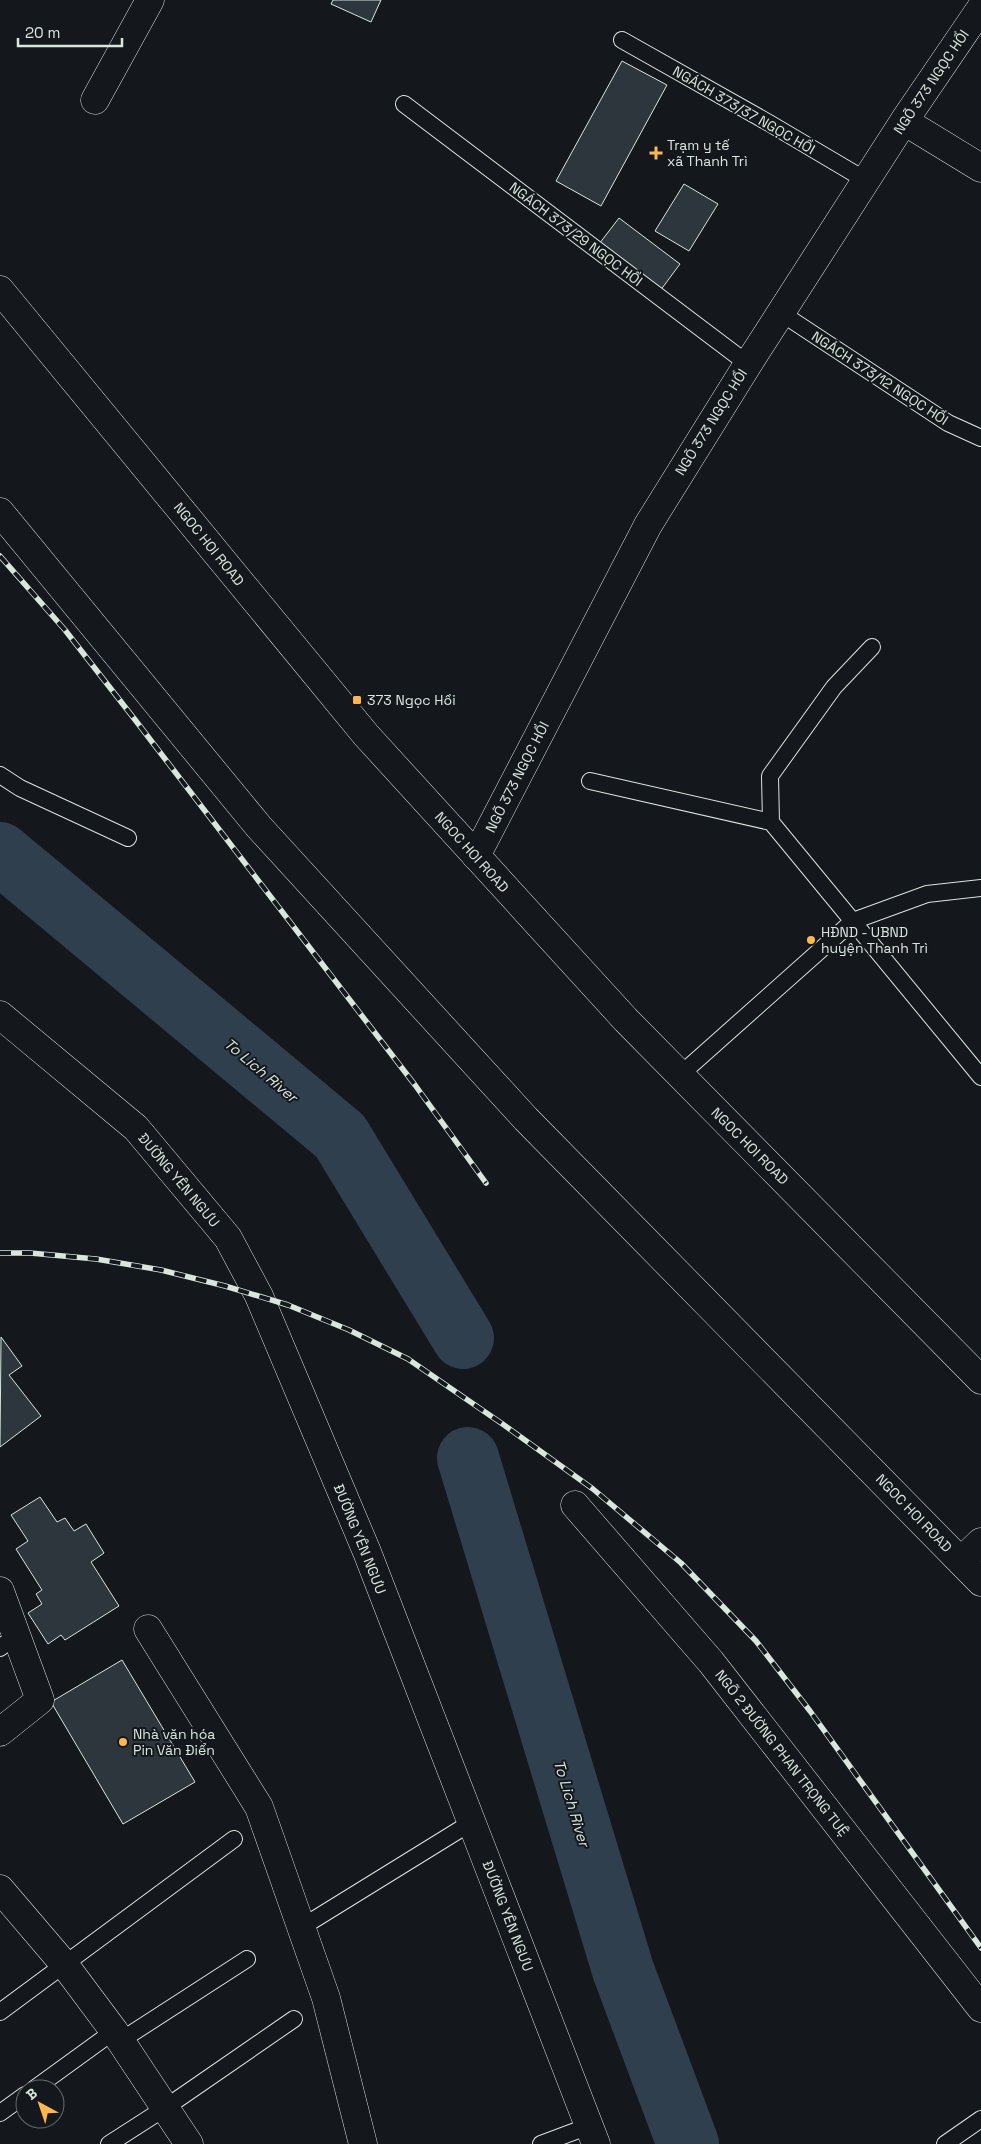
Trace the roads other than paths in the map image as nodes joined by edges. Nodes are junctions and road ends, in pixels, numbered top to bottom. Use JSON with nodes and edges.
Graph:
{"nodes":[{"id":1,"x":150,"y":0,"type":"edge"},
{"id":2,"x":981,"y":8,"type":"edge"},
{"id":3,"x":622,"y":40,"type":"dead end"},
{"id":4,"x":95,"y":100,"type":"dead end"},
{"id":5,"x":404,"y":104,"type":"dead end"},
{"id":6,"x":904,"y":121,"type":"junction"},
{"id":7,"x":981,"y":168,"type":"edge"},
{"id":8,"x":866,"y":181,"type":"junction"},
{"id":9,"x":0,"y":290,"type":"edge"},
{"id":10,"x":781,"y":313,"type":"junction"},
{"id":11,"x":748,"y":364,"type":"junction"},
{"id":12,"x":981,"y":438,"type":"edge"},
{"id":13,"x":0,"y":512,"type":"edge"},
{"id":14,"x":872,"y":647,"type":"dead end"},
{"id":15,"x":0,"y":775,"type":"edge"},
{"id":16,"x":590,"y":781,"type":"dead end"},
{"id":17,"x":771,"y":822,"type":"junction"},
{"id":18,"x":128,"y":838,"type":"dead end"},
{"id":19,"x":476,"y":856,"type":"junction"},
{"id":20,"x":981,"y":888,"type":"edge"},
{"id":21,"x":853,"y":921,"type":"junction"},
{"id":22,"x":0,"y":1015,"type":"edge"},
{"id":23,"x":680,"y":1075,"type":"junction"},
{"id":24,"x":981,"y":1077,"type":"edge"},
{"id":25,"x":981,"y":1380,"type":"edge"},
{"id":26,"x":575,"y":1506,"type":"dead end"},
{"id":27,"x":981,"y":1542,"type":"edge"},
{"id":28,"x":961,"y":1561,"type":"junction"},
{"id":29,"x":981,"y":1582,"type":"edge"},
{"id":30,"x":0,"y":1591,"type":"edge"},
{"id":31,"x":148,"y":1629,"type":"dead end"},
{"id":32,"x":8,"y":1642,"type":"edge"},
{"id":33,"x":0,"y":1732,"type":"edge"},
{"id":34,"x":472,"y":1822,"type":"junction"},
{"id":35,"x":234,"y":1839,"type":"dead end"},
{"id":36,"x":4,"y":1902,"type":"edge"},
{"id":37,"x":302,"y":1927,"type":"junction"},
{"id":38,"x":247,"y":1959,"type":"dead end"},
{"id":39,"x":64,"y":1964,"type":"junction"},
{"id":40,"x":981,"y":2008,"type":"edge"},
{"id":41,"x":0,"y":2012,"type":"edge"},
{"id":42,"x":294,"y":2019,"type":"dead end"},
{"id":43,"x":117,"y":2036,"type":"junction"},
{"id":44,"x":50,"y":2079,"type":"edge"},
{"id":45,"x":15,"y":2102,"type":"edge"},
{"id":46,"x":165,"y":2108,"type":"junction"},
{"id":47,"x":0,"y":2113,"type":"edge"},
{"id":48,"x":981,"y":2119,"type":"edge"},
{"id":49,"x":592,"y":2135,"type":"edge"},
{"id":50,"x":109,"y":2144,"type":"edge"},
{"id":51,"x":189,"y":2144,"type":"edge"},
{"id":52,"x":363,"y":2144,"type":"edge"},
{"id":53,"x":541,"y":2144,"type":"edge"},
{"id":54,"x":945,"y":2144,"type":"edge"}],
"edges":[{"from":1,"to":4,"type":"main road"},
{"from":2,"to":6,"type":"main road","name":"NGÕ 373 NGỌC HỒI"},
{"from":3,"to":8,"type":"lane","name":"NGÁCH 373/37 NGỌC HỒI"},
{"from":5,"to":11,"type":"lane","name":"NGÁCH 373/29 NGỌC HỒI"},
{"from":6,"to":7,"type":"main road"},
{"from":6,"to":8,"type":"main road","name":"NGÕ 373 NGỌC HỒI"},
{"from":8,"to":10,"type":"main road","name":"NGÕ 373 NGỌC HỒI"},
{"from":9,"to":19,"type":"main road","name":"NGOC HOI ROAD"},
{"from":10,"to":11,"type":"main road","name":"NGÕ 373 NGỌC HỒI"},
{"from":10,"to":12,"type":"lane","name":"NGÁCH 373/12 NGỌC HỒI"},
{"from":11,"to":19,"type":"main road","name":"NGÕ 373 NGỌC HỒI"},
{"from":13,"to":28,"type":"main road","name":"NGOC HOI ROAD"},
{"from":14,"to":17,"type":"lane"},
{"from":15,"to":18,"type":"lane"},
{"from":16,"to":17,"type":"lane"},
{"from":17,"to":21,"type":"lane"},
{"from":19,"to":23,"type":"main road","name":"NGOC HOI ROAD"},
{"from":20,"to":21,"type":"lane"},
{"from":21,"to":23,"type":"lane"},
{"from":21,"to":24,"type":"lane"},
{"from":22,"to":34,"type":"main road","name":"ĐƯỜNG YÊN NGƯU"},
{"from":23,"to":25,"type":"main road","name":"NGOC HOI ROAD"},
{"from":26,"to":40,"type":"main road","name":"NGÕ 2 ĐƯỜNG PHAN TRỌNG TUỆ"},
{"from":27,"to":28,"type":"main road"},
{"from":28,"to":29,"type":"main road","name":"NGOC HOI ROAD"},
{"from":30,"to":32,"type":"main road"},
{"from":31,"to":37,"type":"main road"},
{"from":32,"to":33,"type":"main road"},
{"from":34,"to":37,"type":"lane"},
{"from":34,"to":49,"type":"main road","name":"ĐƯỜNG YÊN NGƯU"},
{"from":35,"to":39,"type":"lane"},
{"from":36,"to":39,"type":"main road"},
{"from":37,"to":52,"type":"main road"},
{"from":38,"to":43,"type":"lane"},
{"from":39,"to":41,"type":"lane"},
{"from":39,"to":43,"type":"main road"},
{"from":42,"to":46,"type":"lane"},
{"from":43,"to":44,"type":"lane"},
{"from":43,"to":46,"type":"main road"},
{"from":45,"to":47,"type":"lane"},
{"from":46,"to":50,"type":"lane"},
{"from":46,"to":51,"type":"main road"},
{"from":48,"to":54,"type":"lane"},
{"from":49,"to":53,"type":"lane"}]}
